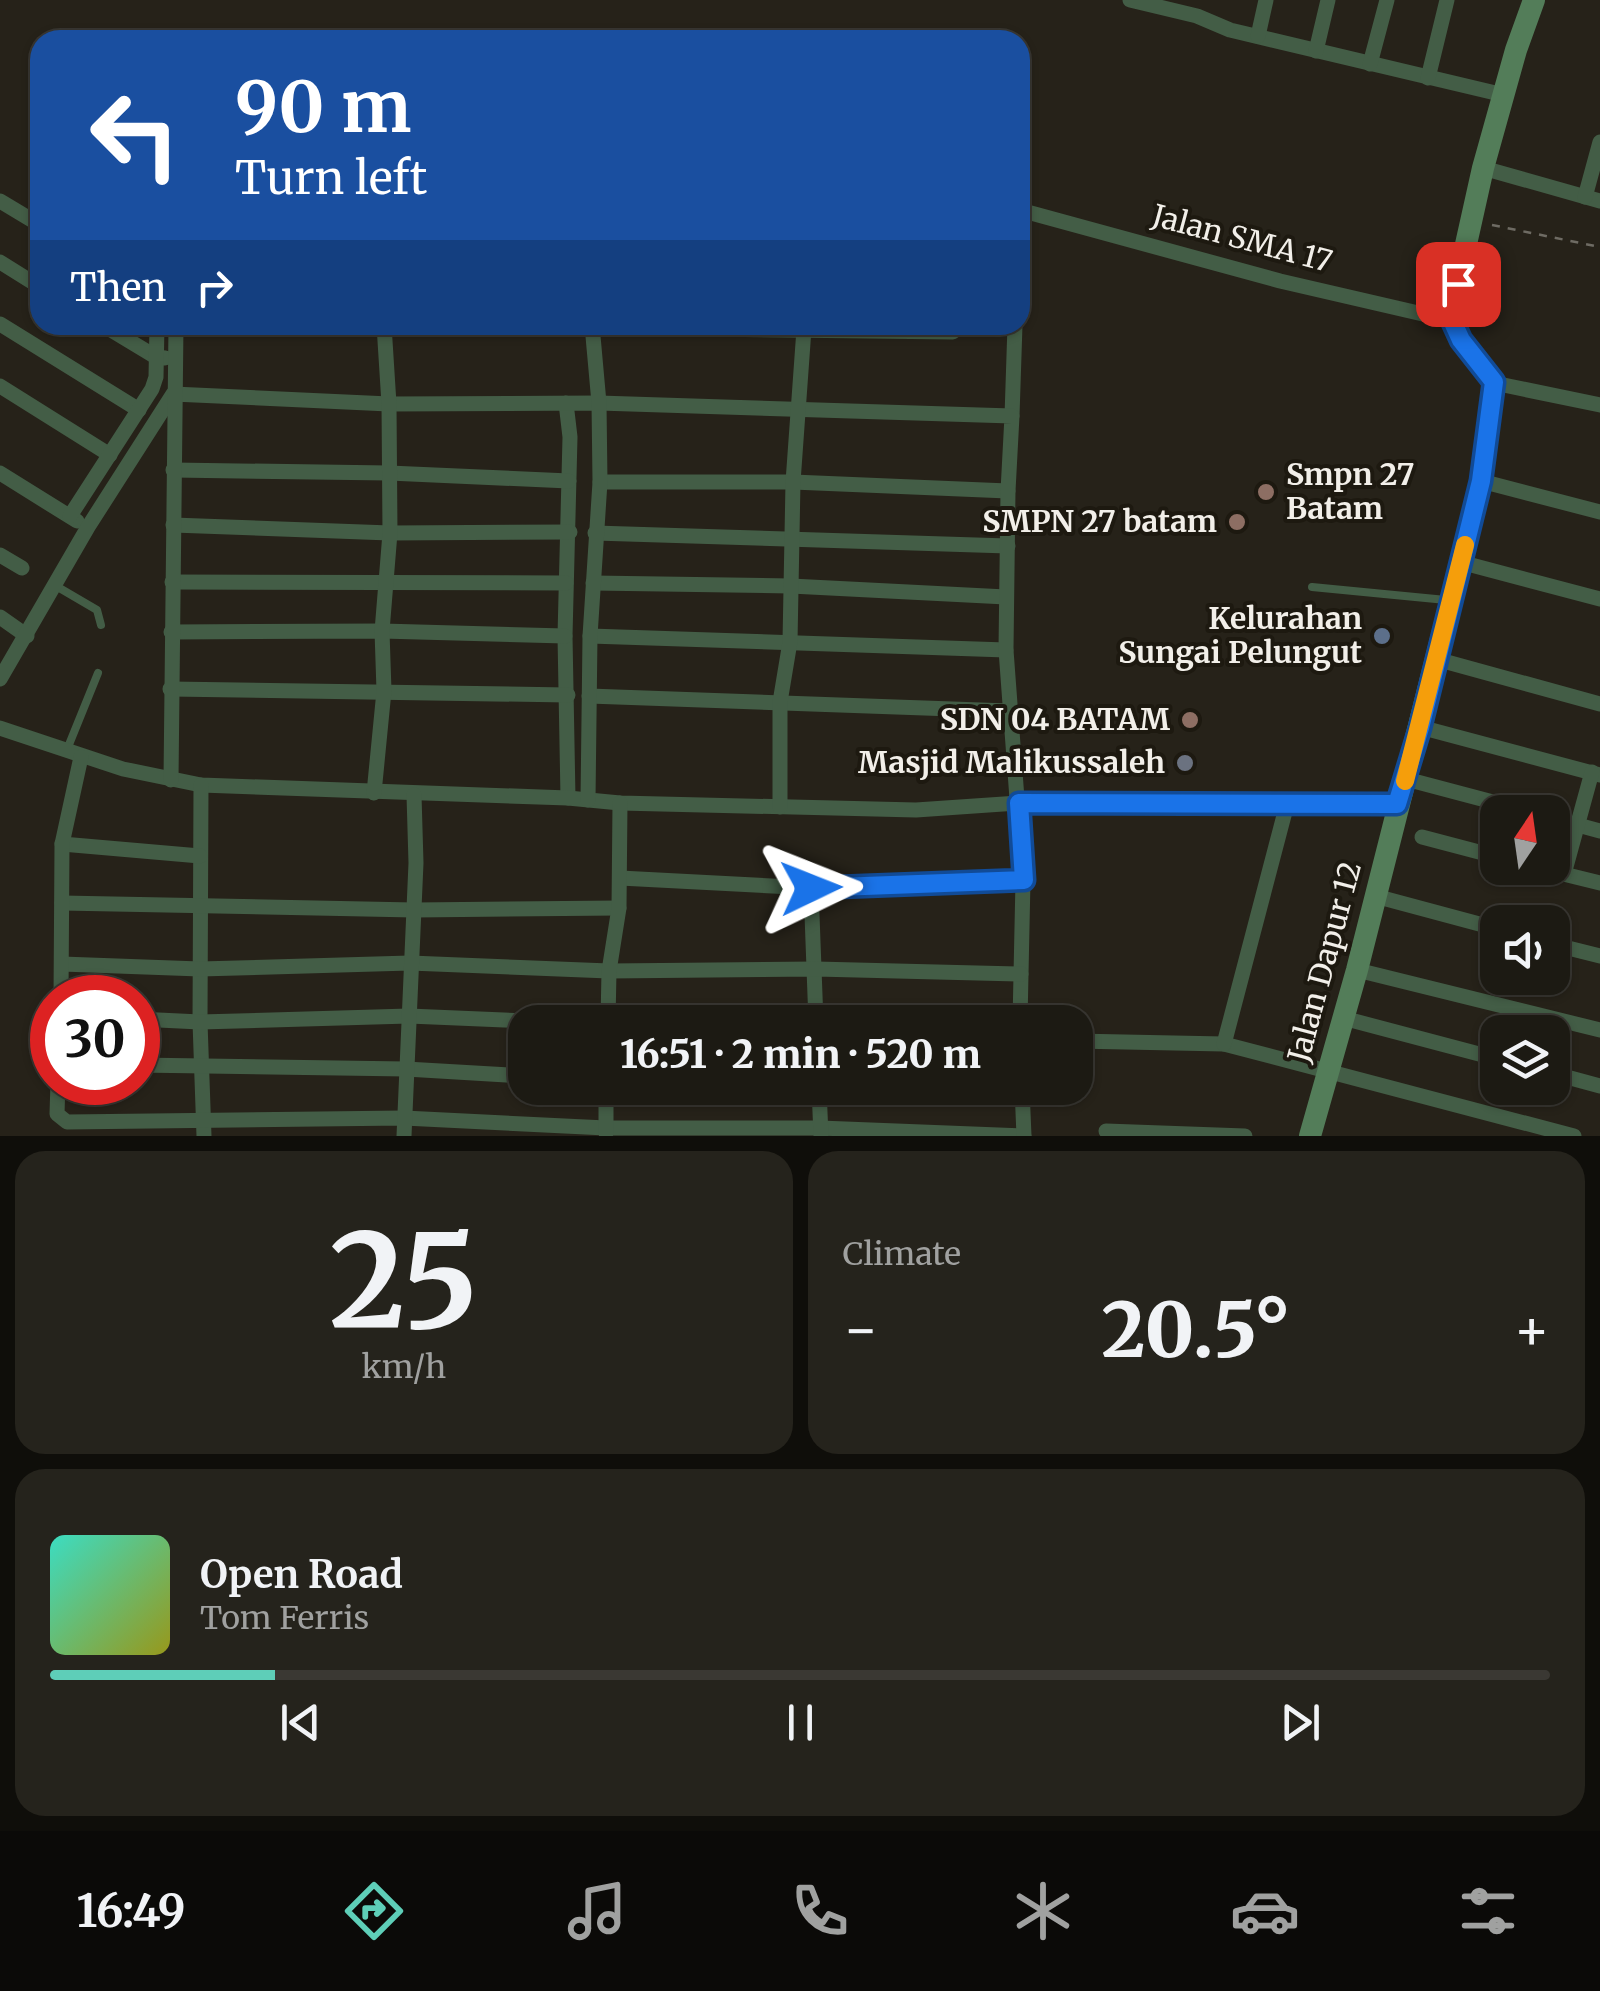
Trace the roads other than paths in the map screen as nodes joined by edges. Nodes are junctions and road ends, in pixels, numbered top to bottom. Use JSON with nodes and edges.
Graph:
{"nodes":[{"id":1,"x":1266,"y":0,"type":"edge"},
{"id":2,"x":1328,"y":0,"type":"edge"},
{"id":3,"x":1387,"y":0,"type":"edge"},
{"id":4,"x":1447,"y":0,"type":"edge"},
{"id":5,"x":1534,"y":0,"type":"edge"},
{"id":6,"x":1137,"y":1,"type":"edge"},
{"id":7,"x":1199,"y":8,"type":"edge"},
{"id":8,"x":1258,"y":36,"type":"junction"},
{"id":9,"x":1316,"y":51,"type":"junction"},
{"id":10,"x":1370,"y":64,"type":"junction"},
{"id":11,"x":1428,"y":78,"type":"junction"},
{"id":12,"x":1504,"y":95,"type":"junction"},
{"id":13,"x":1600,"y":142,"type":"edge"},
{"id":14,"x":1484,"y":168,"type":"junction"},
{"id":15,"x":1592,"y":199,"type":"edge"},
{"id":16,"x":0,"y":201,"type":"edge"},
{"id":17,"x":1030,"y":213,"type":"edge"},
{"id":18,"x":30,"y":219,"type":"edge"},
{"id":19,"x":0,"y":262,"type":"edge"},
{"id":20,"x":30,"y":281,"type":"edge"},
{"id":21,"x":1450,"y":316,"type":"junction"},
{"id":22,"x":0,"y":324,"type":"edge"},
{"id":23,"x":119,"y":335,"type":"edge"},
{"id":24,"x":157,"y":335,"type":"edge"},
{"id":25,"x":175,"y":335,"type":"edge"},
{"id":26,"x":382,"y":335,"type":"edge"},
{"id":27,"x":593,"y":335,"type":"edge"},
{"id":28,"x":804,"y":335,"type":"edge"},
{"id":29,"x":1015,"y":335,"type":"edge"},
{"id":30,"x":156,"y":358,"type":"junction"},
{"id":31,"x":174,"y":359,"type":"junction"},
{"id":32,"x":1494,"y":382,"type":"junction"},
{"id":33,"x":0,"y":386,"type":"edge"},
{"id":34,"x":173,"y":394,"type":"junction"},
{"id":35,"x":566,"y":403,"type":"junction"},
{"id":36,"x":599,"y":403,"type":"junction"},
{"id":37,"x":389,"y":404,"type":"junction"},
{"id":38,"x":1600,"y":406,"type":"edge"},
{"id":39,"x":798,"y":408,"type":"junction"},
{"id":40,"x":139,"y":410,"type":"junction"},
{"id":41,"x":1012,"y":416,"type":"junction"},
{"id":42,"x":110,"y":455,"type":"junction"},
{"id":43,"x":173,"y":470,"type":"junction"},
{"id":44,"x":0,"y":473,"type":"edge"},
{"id":45,"x":388,"y":473,"type":"junction"},
{"id":46,"x":569,"y":481,"type":"junction"},
{"id":47,"x":1481,"y":481,"type":"junction"},
{"id":48,"x":600,"y":482,"type":"junction"},
{"id":49,"x":794,"y":482,"type":"junction"},
{"id":50,"x":1008,"y":491,"type":"junction"},
{"id":51,"x":1600,"y":512,"type":"edge"},
{"id":52,"x":70,"y":516,"type":"junction"},
{"id":53,"x":172,"y":526,"type":"junction"},
{"id":54,"x":88,"y":527,"type":"junction"},
{"id":55,"x":570,"y":532,"type":"junction"},
{"id":56,"x":390,"y":533,"type":"junction"},
{"id":57,"x":595,"y":533,"type":"junction"},
{"id":58,"x":792,"y":540,"type":"junction"},
{"id":59,"x":1008,"y":546,"type":"junction"},
{"id":60,"x":0,"y":556,"type":"edge"},
{"id":61,"x":1460,"y":562,"type":"junction"},
{"id":62,"x":22,"y":568,"type":"dead end"},
{"id":63,"x":386,"y":580,"type":"junction"},
{"id":64,"x":172,"y":582,"type":"junction"},
{"id":65,"x":593,"y":583,"type":"junction"},
{"id":66,"x":566,"y":584,"type":"junction"},
{"id":67,"x":56,"y":586,"type":"junction"},
{"id":68,"x":792,"y":586,"type":"junction"},
{"id":69,"x":1312,"y":587,"type":"dead end"},
{"id":70,"x":1006,"y":597,"type":"junction"},
{"id":71,"x":1600,"y":599,"type":"edge"},
{"id":72,"x":1450,"y":601,"type":"junction"},
{"id":73,"x":3,"y":620,"type":"edge"},
{"id":74,"x":101,"y":624,"type":"dead end"},
{"id":75,"x":171,"y":632,"type":"junction"},
{"id":76,"x":382,"y":632,"type":"junction"},
{"id":77,"x":27,"y":636,"type":"junction"},
{"id":78,"x":565,"y":636,"type":"junction"},
{"id":79,"x":590,"y":636,"type":"junction"},
{"id":80,"x":790,"y":642,"type":"junction"},
{"id":81,"x":1006,"y":650,"type":"junction"},
{"id":82,"x":1436,"y":660,"type":"junction"},
{"id":83,"x":98,"y":673,"type":"dead end"},
{"id":84,"x":0,"y":679,"type":"edge"},
{"id":85,"x":170,"y":689,"type":"junction"},
{"id":86,"x":384,"y":691,"type":"junction"},
{"id":87,"x":568,"y":694,"type":"junction"},
{"id":88,"x":590,"y":696,"type":"junction"},
{"id":89,"x":780,"y":702,"type":"junction"},
{"id":90,"x":1600,"y":704,"type":"edge"},
{"id":91,"x":1010,"y":710,"type":"junction"},
{"id":92,"x":0,"y":728,"type":"edge"},
{"id":93,"x":1420,"y":728,"type":"junction"},
{"id":94,"x":74,"y":754,"type":"junction"},
{"id":95,"x":1596,"y":774,"type":"edge"},
{"id":96,"x":1406,"y":779,"type":"junction"},
{"id":97,"x":171,"y":780,"type":"junction"},
{"id":98,"x":201,"y":785,"type":"junction"},
{"id":99,"x":374,"y":793,"type":"junction"},
{"id":100,"x":414,"y":795,"type":"junction"},
{"id":101,"x":568,"y":798,"type":"junction"},
{"id":102,"x":1480,"y":799,"type":"edge"},
{"id":103,"x":588,"y":800,"type":"junction"},
{"id":104,"x":620,"y":803,"type":"junction"},
{"id":105,"x":1019,"y":803,"type":"junction"},
{"id":106,"x":1287,"y":804,"type":"junction"},
{"id":107,"x":1397,"y":804,"type":"junction"},
{"id":108,"x":780,"y":807,"type":"junction"},
{"id":109,"x":1570,"y":823,"type":"edge"},
{"id":110,"x":1579,"y":825,"type":"junction"},
{"id":111,"x":1600,"y":831,"type":"edge"},
{"id":112,"x":1422,"y":837,"type":"dead end"},
{"id":113,"x":62,"y":844,"type":"junction"},
{"id":114,"x":1480,"y":852,"type":"edge"},
{"id":115,"x":1570,"y":854,"type":"edge"},
{"id":116,"x":200,"y":856,"type":"junction"},
{"id":117,"x":1570,"y":876,"type":"edge"},
{"id":118,"x":620,"y":878,"type":"junction"},
{"id":119,"x":1024,"y":880,"type":"junction"},
{"id":120,"x":1600,"y":884,"type":"edge"},
{"id":121,"x":811,"y":888,"type":"junction"},
{"id":122,"x":1375,"y":896,"type":"junction"},
{"id":123,"x":62,"y":903,"type":"junction"},
{"id":124,"x":201,"y":906,"type":"junction"},
{"id":125,"x":619,"y":908,"type":"junction"},
{"id":126,"x":414,"y":910,"type":"junction"},
{"id":127,"x":1480,"y":924,"type":"edge"},
{"id":128,"x":1570,"y":948,"type":"edge"},
{"id":129,"x":1600,"y":956,"type":"edge"},
{"id":130,"x":62,"y":964,"type":"junction"},
{"id":131,"x":410,"y":964,"type":"junction"},
{"id":132,"x":200,"y":969,"type":"junction"},
{"id":133,"x":816,"y":970,"type":"junction"},
{"id":134,"x":1357,"y":970,"type":"junction"},
{"id":135,"x":609,"y":971,"type":"junction"},
{"id":136,"x":1021,"y":974,"type":"junction"},
{"id":137,"x":62,"y":975,"type":"edge"},
{"id":138,"x":608,"y":1005,"type":"edge"},
{"id":139,"x":816,"y":1005,"type":"edge"},
{"id":140,"x":1020,"y":1005,"type":"edge"},
{"id":141,"x":410,"y":1016,"type":"junction"},
{"id":142,"x":1343,"y":1018,"type":"junction"},
{"id":143,"x":160,"y":1020,"type":"edge"},
{"id":144,"x":508,"y":1020,"type":"edge"},
{"id":145,"x":200,"y":1022,"type":"junction"},
{"id":146,"x":1600,"y":1030,"type":"edge"},
{"id":147,"x":1093,"y":1041,"type":"edge"},
{"id":148,"x":1224,"y":1044,"type":"junction"},
{"id":149,"x":1480,"y":1054,"type":"edge"},
{"id":150,"x":160,"y":1065,"type":"edge"},
{"id":151,"x":201,"y":1066,"type":"junction"},
{"id":152,"x":406,"y":1070,"type":"junction"},
{"id":153,"x":1326,"y":1072,"type":"junction"},
{"id":154,"x":508,"y":1075,"type":"edge"},
{"id":155,"x":1570,"y":1078,"type":"edge"},
{"id":156,"x":1600,"y":1086,"type":"edge"},
{"id":157,"x":57,"y":1105,"type":"edge"},
{"id":158,"x":606,"y":1105,"type":"edge"},
{"id":159,"x":819,"y":1105,"type":"edge"},
{"id":160,"x":1023,"y":1105,"type":"edge"},
{"id":161,"x":56,"y":1114,"type":"junction"},
{"id":162,"x":204,"y":1118,"type":"junction"},
{"id":163,"x":404,"y":1118,"type":"junction"},
{"id":164,"x":1106,"y":1130,"type":"dead end"},
{"id":165,"x":606,"y":1132,"type":"edge"},
{"id":166,"x":820,"y":1132,"type":"edge"},
{"id":167,"x":54,"y":1136,"type":"edge"},
{"id":168,"x":204,"y":1136,"type":"edge"},
{"id":169,"x":404,"y":1136,"type":"edge"},
{"id":170,"x":1024,"y":1136,"type":"edge"},
{"id":171,"x":1245,"y":1136,"type":"edge"},
{"id":172,"x":1310,"y":1136,"type":"edge"},
{"id":173,"x":1574,"y":1136,"type":"edge"}],
"edges":[{"from":1,"to":8,"type":"street"},
{"from":2,"to":9,"type":"street"},
{"from":3,"to":10,"type":"street"},
{"from":4,"to":11,"type":"street"},
{"from":5,"to":12,"type":"street"},
{"from":6,"to":7,"type":"street"},
{"from":7,"to":8,"type":"street"},
{"from":8,"to":9,"type":"street"},
{"from":9,"to":10,"type":"street"},
{"from":10,"to":11,"type":"street"},
{"from":11,"to":12,"type":"street"},
{"from":12,"to":14,"type":"street"},
{"from":13,"to":15,"type":"street"},
{"from":14,"to":15,"type":"street"},
{"from":14,"to":21,"type":"street"},
{"from":16,"to":18,"type":"street"},
{"from":17,"to":21,"type":"street","name":"Jalan SMA 17"},
{"from":19,"to":20,"type":"street"},
{"from":21,"to":32,"type":"street"},
{"from":22,"to":40,"type":"street"},
{"from":23,"to":30,"type":"street"},
{"from":24,"to":30,"type":"street"},
{"from":25,"to":31,"type":"street"},
{"from":26,"to":37,"type":"street"},
{"from":27,"to":36,"type":"street"},
{"from":28,"to":39,"type":"street"},
{"from":29,"to":41,"type":"street"},
{"from":30,"to":31,"type":"street"},
{"from":30,"to":40,"type":"street"},
{"from":31,"to":34,"type":"street"},
{"from":32,"to":38,"type":"street"},
{"from":32,"to":47,"type":"street","name":"Jalan Dapur 12"},
{"from":33,"to":42,"type":"street"},
{"from":34,"to":37,"type":"street"},
{"from":34,"to":43,"type":"street"},
{"from":34,"to":54,"type":"street"},
{"from":35,"to":36,"type":"street"},
{"from":35,"to":37,"type":"street"},
{"from":35,"to":46,"type":"street"},
{"from":36,"to":39,"type":"street"},
{"from":36,"to":48,"type":"street"},
{"from":37,"to":45,"type":"street"},
{"from":39,"to":41,"type":"street"},
{"from":39,"to":49,"type":"street"},
{"from":40,"to":42,"type":"street"},
{"from":41,"to":50,"type":"street"},
{"from":42,"to":52,"type":"street"},
{"from":43,"to":45,"type":"street"},
{"from":43,"to":53,"type":"street"},
{"from":44,"to":52,"type":"street"},
{"from":45,"to":46,"type":"street"},
{"from":45,"to":56,"type":"street"},
{"from":46,"to":55,"type":"street"},
{"from":47,"to":51,"type":"street"},
{"from":47,"to":61,"type":"street","name":"Jalan Dapur 12"},
{"from":48,"to":49,"type":"street"},
{"from":48,"to":57,"type":"street"},
{"from":49,"to":50,"type":"street"},
{"from":49,"to":58,"type":"street"},
{"from":50,"to":59,"type":"street"},
{"from":52,"to":54,"type":"street"},
{"from":53,"to":56,"type":"street"},
{"from":53,"to":64,"type":"street"},
{"from":54,"to":67,"type":"street"},
{"from":55,"to":56,"type":"street"},
{"from":55,"to":66,"type":"street"},
{"from":56,"to":63,"type":"street"},
{"from":57,"to":58,"type":"street"},
{"from":57,"to":65,"type":"street"},
{"from":58,"to":59,"type":"street"},
{"from":58,"to":68,"type":"street"},
{"from":59,"to":70,"type":"street"},
{"from":60,"to":62,"type":"street"},
{"from":61,"to":71,"type":"street"},
{"from":61,"to":72,"type":"street","name":"Jalan Dapur 12"},
{"from":63,"to":64,"type":"street"},
{"from":63,"to":66,"type":"street"},
{"from":63,"to":76,"type":"street"},
{"from":64,"to":75,"type":"street"},
{"from":65,"to":68,"type":"street"},
{"from":65,"to":79,"type":"street"},
{"from":66,"to":78,"type":"street"},
{"from":67,"to":74,"type":"lane"},
{"from":67,"to":77,"type":"street"},
{"from":68,"to":70,"type":"street"},
{"from":68,"to":80,"type":"street"},
{"from":69,"to":72,"type":"lane"},
{"from":70,"to":81,"type":"street"},
{"from":72,"to":82,"type":"street","name":"Jalan Dapur 12"},
{"from":73,"to":77,"type":"street"},
{"from":75,"to":76,"type":"street"},
{"from":75,"to":85,"type":"street"},
{"from":76,"to":78,"type":"street"},
{"from":76,"to":86,"type":"street"},
{"from":77,"to":84,"type":"street"},
{"from":78,"to":87,"type":"street"},
{"from":79,"to":80,"type":"street"},
{"from":79,"to":88,"type":"street"},
{"from":80,"to":81,"type":"street"},
{"from":80,"to":89,"type":"street"},
{"from":81,"to":91,"type":"street"},
{"from":82,"to":90,"type":"street"},
{"from":82,"to":93,"type":"street","name":"Jalan Dapur 12"},
{"from":83,"to":94,"type":"lane"},
{"from":85,"to":86,"type":"street"},
{"from":85,"to":97,"type":"street"},
{"from":86,"to":87,"type":"street"},
{"from":86,"to":99,"type":"street"},
{"from":87,"to":101,"type":"street"},
{"from":88,"to":89,"type":"street"},
{"from":88,"to":103,"type":"street"},
{"from":89,"to":91,"type":"street"},
{"from":89,"to":108,"type":"street"},
{"from":91,"to":105,"type":"street"},
{"from":92,"to":94,"type":"street"},
{"from":93,"to":95,"type":"street"},
{"from":93,"to":96,"type":"street","name":"Jalan Dapur 12"},
{"from":94,"to":97,"type":"street"},
{"from":94,"to":113,"type":"street"},
{"from":95,"to":110,"type":"street"},
{"from":96,"to":102,"type":"street"},
{"from":96,"to":107,"type":"street","name":"Jalan Dapur 12"},
{"from":97,"to":98,"type":"street"},
{"from":98,"to":99,"type":"street"},
{"from":98,"to":116,"type":"street"},
{"from":99,"to":100,"type":"street"},
{"from":100,"to":101,"type":"street"},
{"from":100,"to":126,"type":"street"},
{"from":101,"to":103,"type":"street"},
{"from":103,"to":104,"type":"street"},
{"from":104,"to":108,"type":"street"},
{"from":104,"to":118,"type":"street"},
{"from":105,"to":106,"type":"street"},
{"from":105,"to":108,"type":"street"},
{"from":105,"to":119,"type":"street"},
{"from":106,"to":107,"type":"street"},
{"from":106,"to":148,"type":"street"},
{"from":107,"to":122,"type":"street","name":"Jalan Dapur 12"},
{"from":109,"to":110,"type":"street"},
{"from":110,"to":111,"type":"street"},
{"from":110,"to":115,"type":"street"},
{"from":112,"to":114,"type":"street"},
{"from":113,"to":116,"type":"street"},
{"from":113,"to":123,"type":"street"},
{"from":116,"to":124,"type":"street"},
{"from":117,"to":120,"type":"street"},
{"from":118,"to":121,"type":"street"},
{"from":118,"to":125,"type":"street"},
{"from":119,"to":121,"type":"street"},
{"from":119,"to":136,"type":"street"},
{"from":121,"to":133,"type":"street"},
{"from":122,"to":127,"type":"street"},
{"from":122,"to":134,"type":"street","name":"Jalan Dapur 12"},
{"from":123,"to":124,"type":"street"},
{"from":123,"to":130,"type":"street"},
{"from":124,"to":126,"type":"street"},
{"from":124,"to":132,"type":"street"},
{"from":125,"to":126,"type":"street"},
{"from":125,"to":135,"type":"street"},
{"from":126,"to":131,"type":"street"},
{"from":128,"to":129,"type":"street"},
{"from":130,"to":132,"type":"street"},
{"from":130,"to":137,"type":"street"},
{"from":131,"to":132,"type":"street"},
{"from":131,"to":135,"type":"street"},
{"from":131,"to":141,"type":"street"},
{"from":132,"to":145,"type":"street"},
{"from":133,"to":135,"type":"street"},
{"from":133,"to":136,"type":"street"},
{"from":133,"to":139,"type":"street"},
{"from":134,"to":142,"type":"street","name":"Jalan Dapur 12"},
{"from":134,"to":146,"type":"street"},
{"from":135,"to":138,"type":"street"},
{"from":136,"to":140,"type":"street"},
{"from":141,"to":144,"type":"street"},
{"from":141,"to":145,"type":"street"},
{"from":141,"to":152,"type":"street"},
{"from":142,"to":149,"type":"street"},
{"from":142,"to":153,"type":"street","name":"Jalan Dapur 12"},
{"from":143,"to":145,"type":"street"},
{"from":145,"to":151,"type":"street"},
{"from":147,"to":148,"type":"street"},
{"from":148,"to":153,"type":"street"},
{"from":150,"to":151,"type":"street"},
{"from":151,"to":152,"type":"street"},
{"from":151,"to":162,"type":"street"},
{"from":152,"to":154,"type":"street"},
{"from":152,"to":163,"type":"street"},
{"from":153,"to":172,"type":"street","name":"Jalan Dapur 12"},
{"from":153,"to":173,"type":"street"},
{"from":155,"to":156,"type":"street"},
{"from":157,"to":161,"type":"street"},
{"from":158,"to":165,"type":"street"},
{"from":159,"to":166,"type":"street"},
{"from":160,"to":170,"type":"street"},
{"from":161,"to":162,"type":"street"},
{"from":161,"to":167,"type":"street"},
{"from":162,"to":163,"type":"street"},
{"from":162,"to":168,"type":"street"},
{"from":163,"to":165,"type":"street"},
{"from":163,"to":169,"type":"street"},
{"from":164,"to":171,"type":"street"},
{"from":165,"to":166,"type":"street"},
{"from":166,"to":170,"type":"street"}]}
